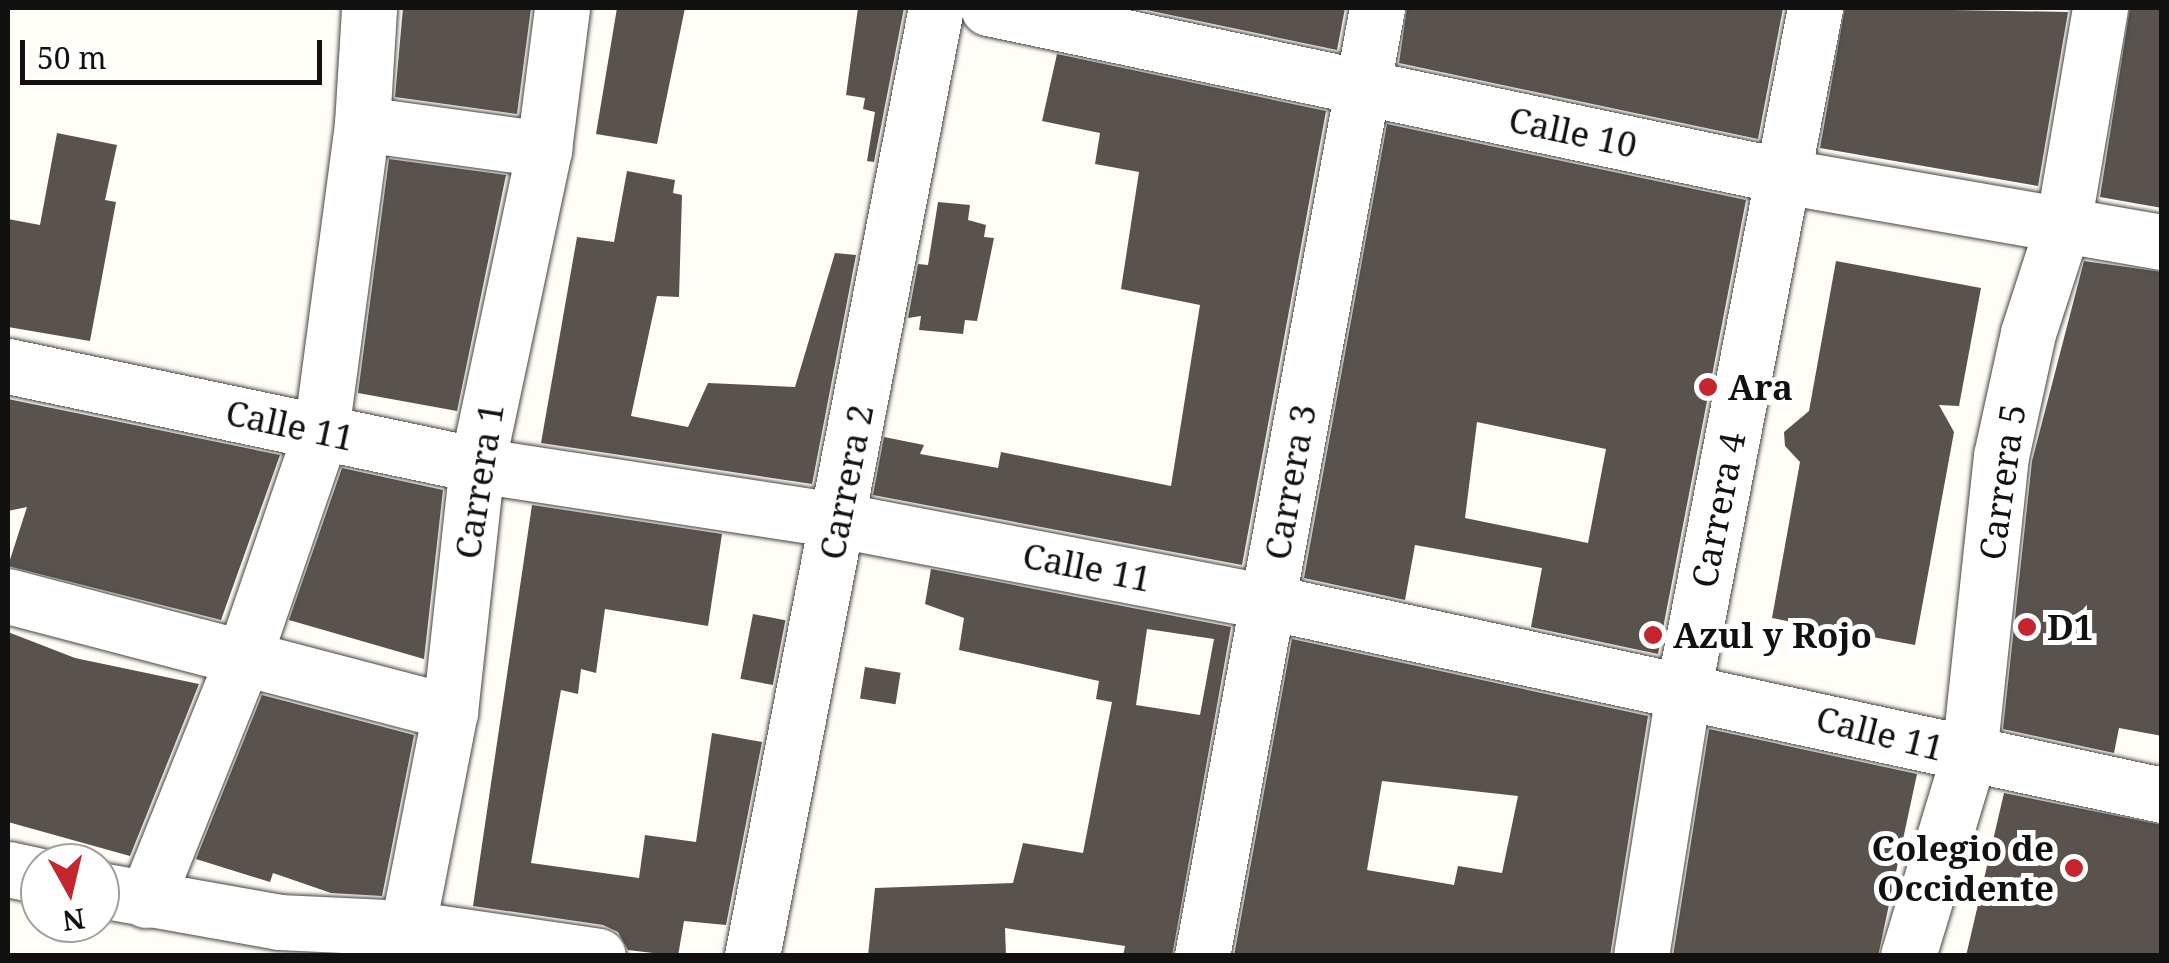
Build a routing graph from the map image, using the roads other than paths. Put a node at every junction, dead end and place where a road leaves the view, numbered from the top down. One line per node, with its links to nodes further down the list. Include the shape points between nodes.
1 (369, 8): 9 (street)
2 (562, 8): 10 (street, Carrera 1)
3 (936, 8): 17 (street, Carrera 2)
4 (988, 8): 8 (street, Calle 10)
5 (1377, 8): 8 (street, Carrera 3)
6 (1815, 8): 11 (street, Carrera 4)
7 (2100, 8): 12 (street, Carrera 5)
8 (1361, 87): 11 (street, Calle 10); 19 (street, Carrera 3)
9 (362, 124): 10 (street); 15 (street)
10 (544, 149): 16 (street, Carrera 1)
11 (1782, 176): 12 (street, Calle 10); 21 (street, Carrera 4)
12 (2062, 224): 13 (street, Calle 10); 23 (street, Carrera 5, via 2028,333 2001,456)
13 (2162, 242)
14 (8, 366): 15 (street, Calle 11)
15 (321, 432): 16 (street, Calle 11); 20 (street)
16 (477, 465): 17 (street, Calle 11); 22 (street, Carrera 1)
17 (838, 520): 19 (street, Calle 11); 28 (street, Carrera 2)
18 (8, 596): 20 (street)
19 (1268, 602): 21 (street, Calle 11); 29 (street, Carrera 3)
20 (244, 656): 22 (street); 25 (street)
21 (1684, 687): 23 (street, Calle 11); 30 (street, Carrera 4)
22 (450, 712): 26 (street, Carrera 1)
23 (1970, 755): 24 (street, Calle 11); 31 (street, Carrera 5)
24 (2162, 795)
25 (123, 895): 26 (street)
26 (404, 942): 27 (street)
27 (598, 956)
28 (752, 956)
29 (1202, 956)
30 (1642, 956)
31 (1908, 956)

